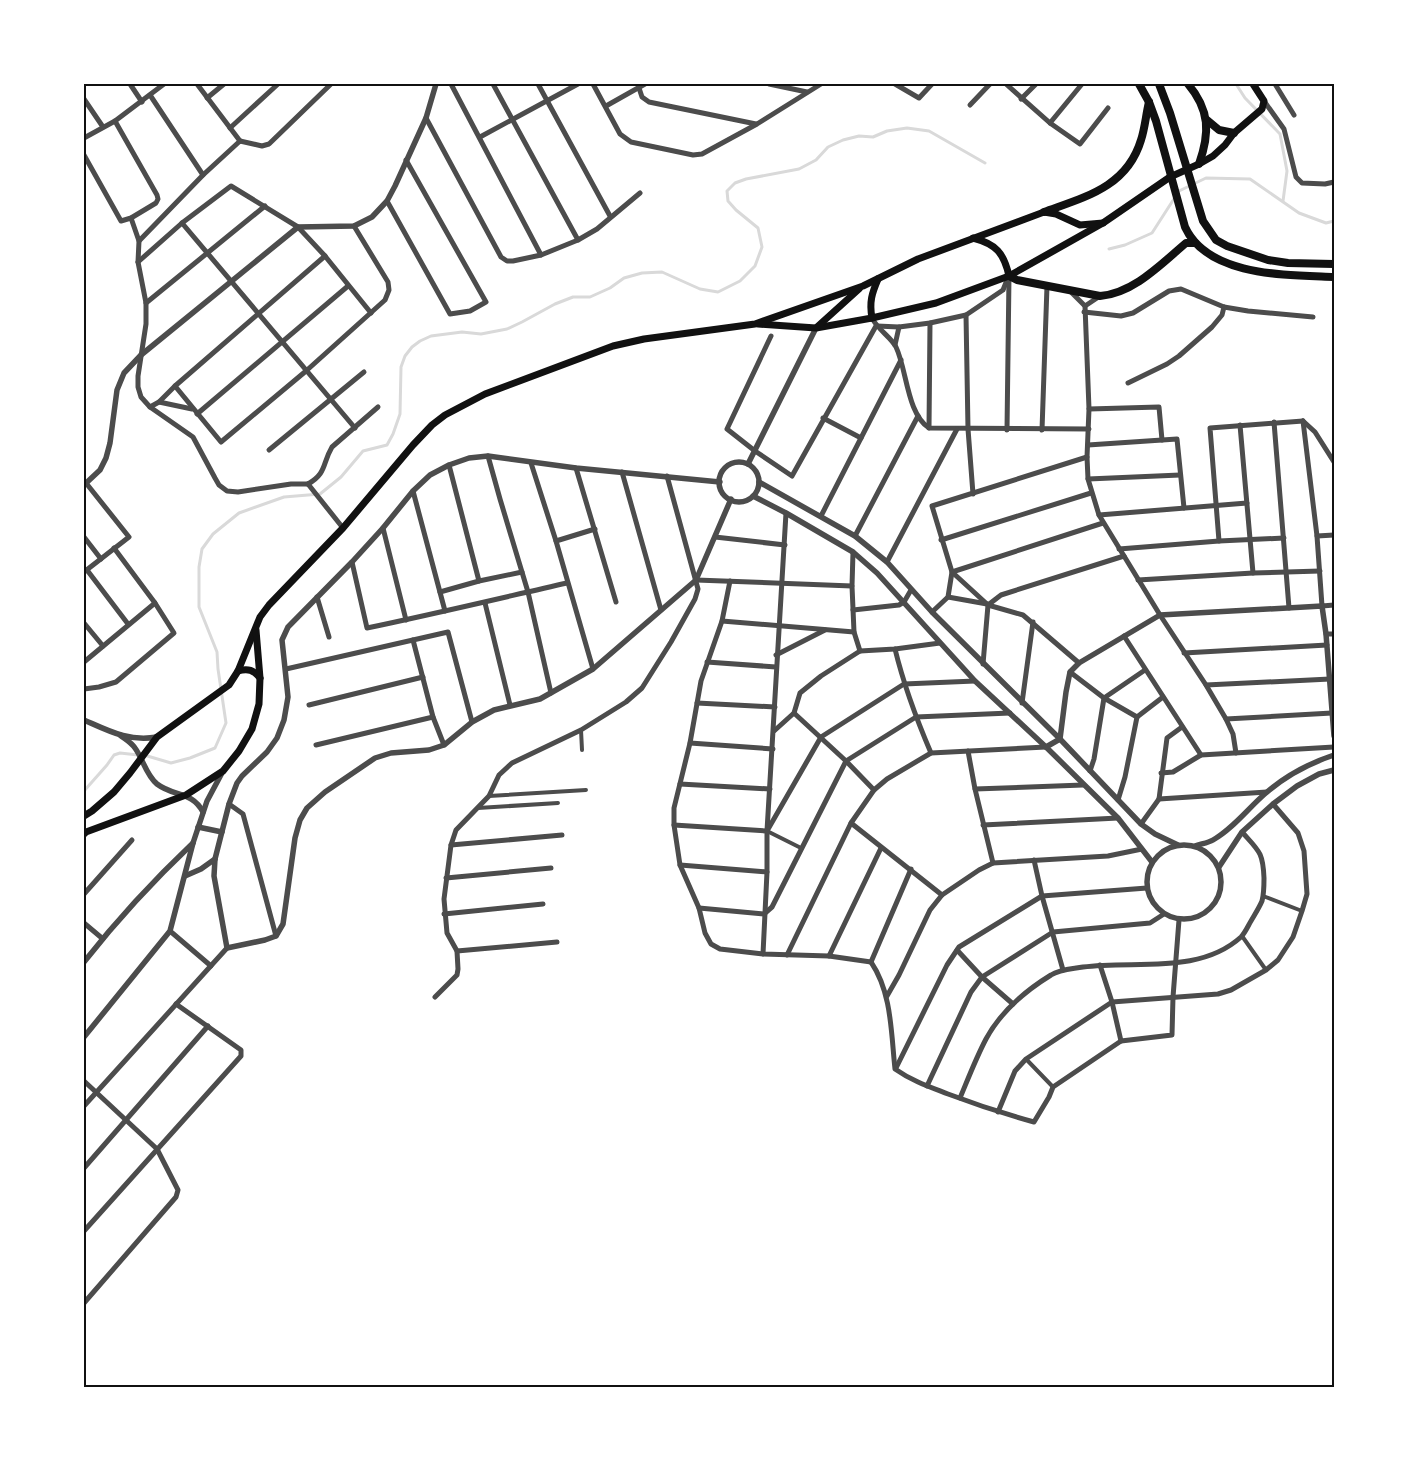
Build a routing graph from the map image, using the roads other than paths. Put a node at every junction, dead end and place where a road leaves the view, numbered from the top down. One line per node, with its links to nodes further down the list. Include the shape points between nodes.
1 (130, 84): 34 (street)
2 (164, 84): 29 (street)
3 (197, 84): 30 (street)
4 (224, 84): 30 (street)
5 (278, 84): 48 (street)
6 (331, 84): 52 (street, via 269,144 262,146)
7 (436, 84): 41 (street)
8 (451, 84): 50 (street)
9 (493, 84): 42 (street)
10 (538, 84): 35 (street)
11 (578, 84): 35 (street)
12 (593, 84): 38 (street)
13 (645, 84): 27 (street)
14 (769, 84): 28 (street)
15 (821, 84): 28 (street)
16 (895, 84): 17 (street, via 919,98)
17 (932, 84)
18 (990, 84): 37 (street)
19 (1006, 84): 32 (street)
20 (1036, 84): 32 (street)
21 (1082, 84): 45 (street)
22 (1138, 84): 36 (main road)
23 (1188, 84): 43 (main road, via 1200,100)
24 (1253, 84): 33 (main road)
25 (1161, 85): 76 (main road, via 1204,221 1216,240 1268,260)
26 (1278, 85): 40 (street)
27 (638, 88): 38 (street); 46 (street, via 649,102)
28 (808, 92): 46 (street)
29 (150, 94): 34 (street); 56 (street)
30 (207, 98): 48 (street)
31 (84, 99): 47 (street)
32 (1021, 99): 45 (street)
33 (1264, 101): 49 (main road, via 1262,109); 57 (street, via 1284,129 1296,176 1302,183)
34 (142, 102): 44 (street)
35 (547, 102): 42 (street); 62 (street)
36 (1149, 102): 61 (main road, via 1141,140 1124,172 1094,194); 71 (main road, via 1185,227)
37 (970, 105)
38 (606, 106): 46 (street, via 620,134 631,142 693,155 702,154)
39 (1108, 108): 45 (street, via 1080,144)
40 (1294, 115)
41 (426, 118): 54 (street); 73 (street, via 501,257 513,261)
42 (512, 120): 50 (street); 70 (street)
43 (1207, 120): 49 (main road, via 1219,130); 55 (main road)
44 (115, 121): 47 (street); 63 (street, via 158,199)
45 (1050, 123)
46 (757, 124)
47 (103, 128): 51 (street)
48 (230, 128): 52 (street)
49 (1234, 133): 55 (main road, via 1225,146)
50 (480, 137): 73 (street)
51 (84, 138)
52 (240, 141): 56 (street)
53 (84, 155): 63 (street, via 121,220)
54 (406, 160): 59 (street); 59 (street, via 486,302 470,311 450,314)
55 (1199, 164): 64 (main road, via 1170,177)
56 (203, 174): 69 (street)
57 (1334, 182)
58 (640, 192): 62 (street)
59 (387, 201): 66 (street, via 372,217)
60 (266, 206): 65 (street, via 231,186); 67 (street); 72 (street)
61 (1044, 212): 64 (main road, via 1080,224); 68 (main road)
62 (610, 216): 70 (street, via 597,229)
63 (131, 218): 69 (street)
64 (1103, 223): 77 (main road)
65 (182, 224): 72 (street); 75 (street)
66 (354, 226): 67 (street); 89 (street, via 388,282 385,300)
67 (298, 227): 74 (street); 80 (street)
68 (972, 238): 77 (main road, via 998,250 1006,262); 79 (main road, via 918,258)
69 (138, 240): 75 (street)
70 (578, 240): 73 (street)
71 (1195, 243): 78 (main road, via 1232,265 1279,274); 85 (main road, via 1186,243 1127,290)
72 (207, 253): 80 (street); 86 (street)
73 (541, 254)
74 (325, 256): 81 (street); 90 (street)
75 (138, 262): 86 (street)
76 (1334, 264)
77 (1009, 276): 83 (main road); 91 (street, via 1003,290); 93 (main road, via 936,302); 125 (street)
78 (1334, 277)
79 (878, 279): 82 (main road); 93 (main road, via 869,305)
80 (231, 281): 90 (street); 102 (street)
81 (348, 286): 89 (street); 100 (street)
82 (863, 286): 95 (main road); 98 (main road)
83 (1047, 286): 84 (main road); 126 (street)
84 (1067, 289): 85 (main road); 88 (street)
85 (1100, 296): 88 (street)
86 (146, 303): 102 (street)
87 (1224, 307): 88 (street, via 1181,289 1169,291 1133,313 1121,316); 92 (street); 106 (street, via 1212,327 1179,356)
88 (1084, 309): 113 (street)
89 (371, 313): 104 (street)
90 (258, 314): 100 (street); 107 (street)
91 (966, 315): 94 (street); 123 (street)
92 (1313, 317)
93 (872, 318): 96 (street); 98 (main road)
94 (930, 323): 97 (street); 121 (street)
95 (755, 324): 98 (main road); 159 (main road, via 613,346 485,394 432,425)
96 (876, 326): 97 (street); 101 (street); 116 (street)
97 (899, 327): 101 (street)
98 (816, 328): 131 (street)
99 (771, 336): 131 (street, via 727,428)
100 (283, 342): 104 (street); 114 (street)
101 (895, 344): 103 (street)
102 (141, 355): 110 (street, via 138,387); 145 (street, via 124,373 117,390 106,458 100,470)
103 (901, 360): 115 (street); 127 (street)
104 (306, 371): 108 (street); 114 (street, via 221,442)
105 (364, 372): 108 (street)
106 (1128, 384)
107 (175, 386): 109 (street); 112 (street)
108 (331, 400): 120 (street); 130 (street)
109 (158, 402): 110 (street); 112 (street)
110 (150, 407): 146 (street, via 193,437 214,478 228,491)
111 (378, 407): 120 (street)
112 (193, 409): 114 (street)
113 (1089, 409): 124 (street); 128 (street, via 1159,407)
114 (197, 414)
115 (918, 416): 121 (street); 164 (street)
116 (823, 418): 127 (street); 131 (street, via 792,476)
117 (1304, 421): 118 (street); 134 (street); 165 (street)
118 (1274, 422): 119 (street); 167 (street)
119 (1240, 425): 152 (street); 153 (street, via 1212,427 1209,431)
120 (355, 428): 146 (street, via 332,447 322,473)
121 (929, 428): 122 (street)
122 (957, 429): 123 (street); 179 (street)
123 (968, 429): 125 (street); 149 (street)
124 (1089, 429): 126 (street); 129 (street)
125 (1007, 430): 126 (street)
126 (1042, 430)
127 (861, 438): 157 (street)
128 (1162, 440): 129 (street); 140 (street, via 1177,439)
129 (1088, 445): 133 (street)
130 (269, 450)
131 (755, 451): 136 (street)
132 (488, 456): 135 (street); 137 (street); 182 (street)
133 (1087, 457): 142 (street); 149 (street)
134 (1334, 462)
135 (531, 463): 138 (street); 170 (street)
136 (748, 464): 143 (street, via 729,465); 144 (street, via 756,472)
137 (450, 465): 147 (street, via 430,475); 188 (street)
138 (576, 468): 139 (street); 161 (street)
139 (622, 472): 141 (street); 207 (street)
140 (1180, 475): 142 (street); 154 (street)
141 (667, 476): 143 (street); 186 (street)
142 (1088, 479): 148 (street)
143 (720, 482): 151 (street, via 723,492)
144 (759, 482): 150 (street); 157 (street)
145 (85, 484): 173 (street, via 129,537)
146 (308, 484): 159 (street)
147 (414, 491): 160 (street); 194 (street)
148 (1091, 493): 156 (street); 169 (street)
149 (973, 494): 169 (street, via 932,506)
150 (753, 496): 151 (street, via 742,501); 155 (street)
151 (731, 499): 163 (street)
152 (1247, 503): 153 (street); 168 (street)
153 (1216, 505): 154 (street); 171 (street)
154 (1184, 508): 156 (street)
155 (786, 513): 172 (street); 175 (street)
156 (1099, 515): 158 (street)
157 (821, 516): 164 (street)
158 (1102, 523): 174 (street); 183 (street)
159 (343, 528): 217 (main road, via 269,605)
160 (383, 528): 178 (street); 211 (street)
161 (595, 530): 170 (street); 198 (street)
162 (1334, 535): 165 (street)
163 (715, 536): 172 (street); 186 (street)
164 (855, 536): 179 (street)
165 (1317, 536): 181 (street)
166 (84, 537): 177 (street)
167 (1284, 538): 168 (street); 184 (street)
168 (1251, 539): 171 (street); 185 (street)
169 (941, 540): 183 (street)
170 (556, 541): 190 (street)
171 (1219, 541): 174 (street)
172 (785, 545): 191 (street)
173 (114, 548): 177 (street); 200 (street)
174 (1119, 549): 176 (street)
175 (853, 552): 192 (street); 199 (street)
176 (1124, 556): 187 (street); 202 (street, via 1001,595)
177 (101, 559): 180 (street)
178 (352, 562): 196 (street); 211 (street, via 367,628)
179 (887, 562): 193 (street)
180 (85, 571): 215 (street)
181 (1320, 571): 184 (street); 204 (street)
182 (522, 572): 188 (street); 195 (street)
183 (952, 572): 197 (street); 202 (street)
184 (1287, 572): 185 (street); 205 (street)
185 (1254, 573): 187 (street)
186 (696, 580): 189 (street); 207 (street); 267 (street, via 695,599 642,688 626,702)
187 (1138, 580): 210 (street)
188 (479, 581): 194 (street)
189 (730, 581): 191 (street); 212 (street)
190 (568, 583): 195 (street); 238 (street)
191 (783, 584): 192 (street); 216 (street)
192 (852, 586): 208 (street)
193 (911, 590): 199 (street); 209 (street)
194 (440, 592): 206 (street)
195 (528, 592): 201 (street); 249 (street)
196 (317, 597): 223 (street); 237 (street, via 288,627 282,640)
197 (948, 597): 202 (street); 209 (street)
198 (616, 602)
199 (904, 602): 208 (street); 225 (street)
200 (155, 603): 215 (street); 248 (street, via 174,633 116,682)
201 (485, 603): 206 (street); 255 (street)
202 (988, 604): 213 (street, via 1023,615); 235 (street)
203 (1334, 605): 204 (street)
204 (1322, 606): 205 (street); 220 (street)
205 (1289, 608): 210 (street)
206 (445, 610): 211 (street)
207 (661, 610): 238 (street)
208 (853, 610): 219 (street)
209 (932, 612): 235 (street)
210 (1160, 615): 222 (street); 230 (street)
211 (406, 620)
212 (722, 621): 216 (street); 233 (street)
213 (1033, 622): 234 (street); 253 (street)
214 (84, 623): 227 (street)
215 (128, 624): 227 (street)
216 (780, 626): 218 (street); 231 (street)
217 (256, 630): 240 (main road); 243 (main road)
218 (826, 630): 219 (street); 231 (street)
219 (854, 632): 229 (street)
220 (1326, 634): 221 (street); 226 (street)
221 (1334, 634)
222 (1124, 636): 234 (street); 239 (street)
223 (329, 637)
224 (413, 640): 237 (street); 242 (street); 265 (street, via 448,632)
225 (940, 644): 228 (street); 245 (street)
226 (1327, 645): 230 (street); 244 (street)
227 (103, 646): 232 (street)
228 (895, 649): 229 (street); 246 (street)
229 (860, 651): 257 (street, via 800,693)
230 (1184, 653): 247 (street)
231 (776, 655): 236 (street)
232 (84, 662)
233 (707, 662): 236 (street); 252 (street)
234 (1079, 663): 241 (street)
235 (983, 664): 253 (street)
236 (776, 667): 256 (street)
237 (286, 669): 304 (street, via 288,698 277,738 242,776)
238 (593, 669): 249 (street)
239 (1145, 670): 250 (street); 251 (street)
240 (238, 671): 243 (main road, via 251,670); 270 (main road, via 229,685)
241 (1070, 672): 251 (street); 273 (street)
242 (423, 677): 254 (street); 260 (street)
243 (260, 678): 289 (main road, via 259,704 252,729)
244 (1330, 679): 247 (street); 259 (street)
245 (975, 681): 246 (street); 258 (street)
246 (904, 684): 261 (street); 272 (street)
247 (1206, 685): 263 (street)
248 (84, 689)
249 (551, 693): 255 (street, via 540,699)
250 (1163, 697): 262 (street); 266 (street)
251 (1104, 698): 262 (street); 290 (street)
252 (697, 703): 256 (street); 274 (street)
253 (1022, 703): 273 (street)
254 (309, 705)
255 (510, 705): 265 (street)
256 (775, 707): 268 (street)
257 (794, 713): 268 (street); 272 (street)
258 (1011, 713): 261 (street); 277 (street)
259 (1332, 713): 263 (street); 271 (street)
260 (433, 717): 275 (street); 276 (street)
261 (916, 718): 282 (street); 287 (street)
262 (1136, 718): 302 (street)
263 (1226, 719): 283 (street)
264 (84, 720): 269 (street)
265 (472, 722): 276 (street)
266 (1182, 727): 284 (street); 291 (street, via 1167,738)
267 (580, 730): 280 (street); 300 (street, via 512,763 500,775)
268 (774, 732): 279 (street)
269 (120, 735): 270 (street, via 144,739); 286 (street, via 136,749)
270 (157, 736): 286 (main road)
271 (1334, 736)
272 (821, 737): 287 (street); 315 (street)
273 (1060, 739): 277 (street); 290 (street)
274 (690, 743): 279 (street); 292 (street)
275 (316, 745)
276 (444, 745): 354 (street, via 375,758 307,808 295,838 283,924)
277 (1046, 747): 281 (street); 293 (street)
278 (1334, 747): 283 (street)
279 (772, 749): 294 (street)
280 (582, 750)
281 (968, 751): 282 (street); 295 (street)
282 (932, 753): 297 (street)
283 (1236, 753): 284 (street)
284 (1201, 755): 291 (street, via 1173,772)
285 (1334, 755): 298 (street, via 1289,775)
286 (141, 759): 299 (street, via 151,778 165,790); 308 (main road, via 114,792)
287 (846, 761): 297 (street); 325 (street)
288 (1334, 770): 305 (street, via 1318,774)
289 (223, 771): 299 (main road); 307 (street)
290 (1090, 771): 302 (street)
291 (1161, 773): 301 (street)
292 (680, 784): 294 (street); 312 (street)
293 (1084, 785): 295 (street); 309 (street)
294 (770, 789): 315 (street)
295 (974, 789): 313 (street)
296 (586, 790): 300 (street)
297 (874, 790): 310 (street)
298 (1267, 792): 301 (street); 324 (street, via 1212,841)
299 (186, 795): 307 (street); 318 (main road)
300 (489, 796): 306 (street)
301 (1159, 799): 311 (street)
302 (1118, 800): 311 (street)
303 (558, 803): 306 (street)
304 (229, 804): 316 (street); 354 (street, via 243,814)
305 (1273, 804): 317 (street); 346 (street, via 1298,832 1304,852 1307,894)
306 (478, 808): 322 (street, via 462,822)
307 (203, 812): 314 (street)
308 (84, 816)
309 (1118, 818): 313 (street); 327 (street)
310 (851, 823): 326 (street); 362 (street)
311 (1141, 824): 323 (street)
312 (674, 825): 315 (street); 332 (street)
313 (983, 825): 331 (street)
314 (198, 827): 316 (street); 321 (street)
315 (767, 831): 325 (street); 336 (street)
316 (222, 832): 328 (street)
317 (1242, 832): 333 (street); 343 (street, via 1263,860)
318 (84, 834)
319 (562, 835): 322 (street)
320 (132, 840): 340 (street)
321 (193, 843): 337 (street); 356 (street)
322 (450, 845): 338 (street)
323 (1178, 845): 324 (street); 330 (street, via 1163,851)
324 (1194, 846): 333 (street, via 1209,854)
325 (801, 848): 348 (street, via 772,907)
326 (881, 848): 335 (street); 363 (street)
327 (1142, 849): 329 (street, via 1108,856); 330 (street)
328 (215, 859): 337 (street); 358 (street, via 214,876)
329 (1034, 860): 331 (street); 342 (street)
330 (1152, 862): 339 (street)
331 (993, 863): 341 (street)
332 (680, 865): 336 (street); 345 (street)
333 (1220, 867): 350 (street, via 1222,886 1215,905 1199,917)
334 (551, 868): 338 (street)
335 (911, 869): 341 (street); 365 (street)
336 (767, 872): 348 (street)
337 (184, 876): 352 (street)
338 (446, 878): 347 (street)
339 (1147, 888): 342 (street); 349 (street, via 1153,903)
340 (84, 894)
341 (942, 895): 372 (street, via 930,910)
342 (1042, 896): 353 (street); 359 (street)
343 (1263, 896): 346 (street); 355 (street)
344 (543, 904): 347 (street)
345 (699, 908): 348 (street); 361 (street, via 711,944 720,949)
346 (1302, 911): 370 (street, via 1293,937 1278,960)
347 (444, 914): 360 (street, via 447,933)
348 (764, 914): 361 (street)
349 (1164, 914): 350 (street); 353 (street, via 1150,923)
350 (1179, 920): 366 (street)
351 (84, 923): 356 (street)
352 (170, 931): 368 (street); 379 (street)
353 (1053, 932): 369 (street); 371 (street)
354 (276, 936): 358 (street)
355 (1242, 936): 366 (street, via 1217,953); 370 (street)
356 (103, 939): 364 (street)
357 (557, 942): 360 (street)
358 (227, 948): 368 (street)
359 (957, 950): 371 (street); 382 (street)
360 (457, 952): 373 (street, via 457,975)
361 (763, 954): 362 (street)
362 (787, 955): 363 (street)
363 (830, 956): 365 (street)
364 (84, 962)
365 (871, 962): 372 (street)
366 (1176, 963): 367 (street); 374 (street)
367 (1100, 965): 369 (street); 375 (street)
368 (211, 966): 376 (street)
369 (1063, 970): 377 (street, via 1051,975)
370 (1266, 970): 374 (street, via 1218,994)
371 (982, 976): 377 (street); 384 (street, via 971,992)
372 (887, 996): 382 (street)
373 (435, 997)
374 (1173, 997): 375 (street); 380 (street, via 1172,1035)
375 (1112, 1002): 380 (street); 381 (street)
376 (176, 1004): 378 (street); 386 (street)
377 (1013, 1004): 387 (street, via 987,1038)
378 (208, 1026): 390 (street); 391 (street, via 241,1050 241,1056)
379 (84, 1037)
380 (1121, 1041): 385 (street)
381 (1026, 1059): 385 (street); 389 (street, via 1015,1071)
382 (896, 1069): 384 (street, via 909,1079)
383 (84, 1081): 386 (street)
384 (927, 1086): 387 (street)
385 (1052, 1087): 389 (street, via 1034,1122)
386 (96, 1093): 388 (street); 390 (street)
387 (960, 1098): 389 (street)
388 (84, 1106)
389 (998, 1112)
390 (126, 1120): 391 (street); 392 (street)
391 (157, 1149): 393 (street); 394 (street, via 178,1190 176,1197)
392 (84, 1168)
393 (84, 1231)
394 (84, 1303)

